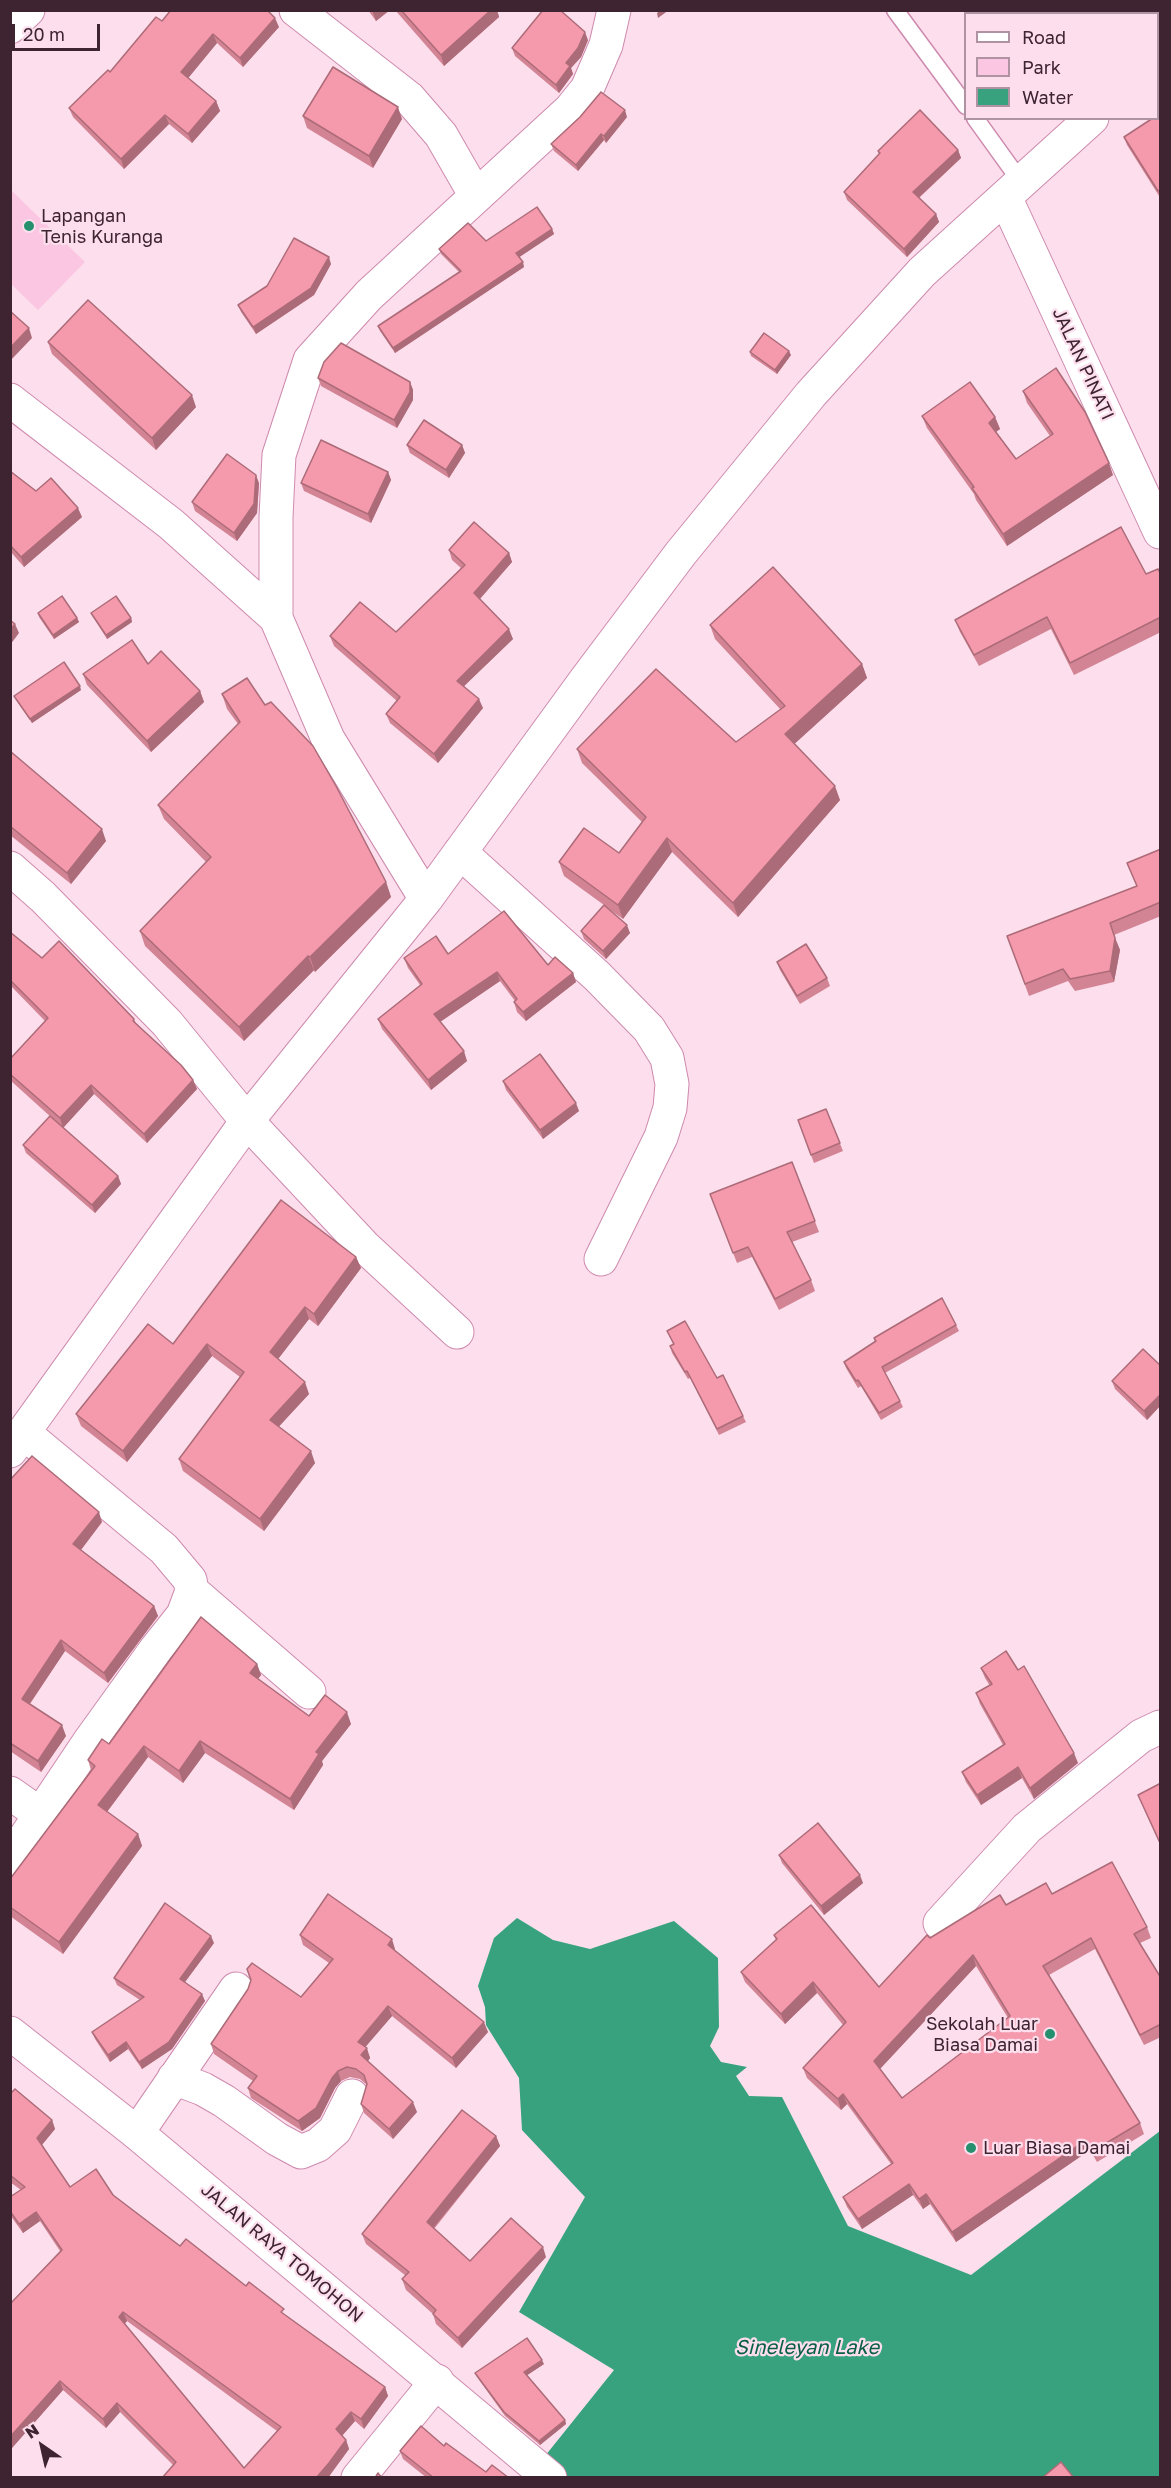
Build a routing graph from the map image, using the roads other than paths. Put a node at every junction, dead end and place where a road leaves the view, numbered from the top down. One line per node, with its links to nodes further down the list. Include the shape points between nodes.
1 (28, 10): 5 (main road)
2 (296, 10): 10 (main road, via 409,98 441,135)
3 (614, 10): 10 (main road, via 606,45 587,89 570,110)
4 (895, 10): 6 (lane)
5 (10, 27)
6 (964, 103)
7 (976, 120): 9 (lane)
8 (1090, 120): 9 (main road)
9 (1013, 190): 12 (main road, JALAN PINATI); 14 (main road, via 922,272 811,394 681,553)
10 (476, 196): 13 (main road, via 369,295 310,360 279,455)
11 (10, 400): 13 (main road, via 171,524)
12 (1161, 532)
13 (276, 618): 16 (main road, via 328,739)
14 (460, 852): 16 (main road); 18 (main road, via 597,976 649,1029 667,1058 672,1084 661,1137)
15 (10, 868): 17 (main road, via 167,1023)
16 (426, 899): 17 (main road)
17 (247, 1121): 19 (main road, via 364,1246); 20 (main road)
18 (601, 1259)
19 (457, 1332)
20 (17, 1442): 21 (main road, via 164,1549 190,1580)
21 (192, 1591): 22 (main road); 25 (main road, via 183,1615)
22 (309, 1692)
23 (1161, 1727): 27 (main road, via 1141,1736 1027,1828)
24 (10, 1793): 25 (main road)
25 (40, 1814): 26 (main road)
26 (10, 1860)
27 (940, 1923)
28 (236, 1989): 30 (main road)
29 (15, 2046): 32 (main road, JALAN RAYA TOMOHON)
30 (174, 2078): 31 (main road, via 225,2101 301,2152 318,2145 335,2130); 32 (main road)
31 (352, 2096)
32 (137, 2133): 33 (main road, JALAN RAYA TOMOHON)
33 (437, 2381): 34 (main road); 35 (main road, JALAN RAYA TOMOHON)
34 (358, 2478)
35 (550, 2478)

